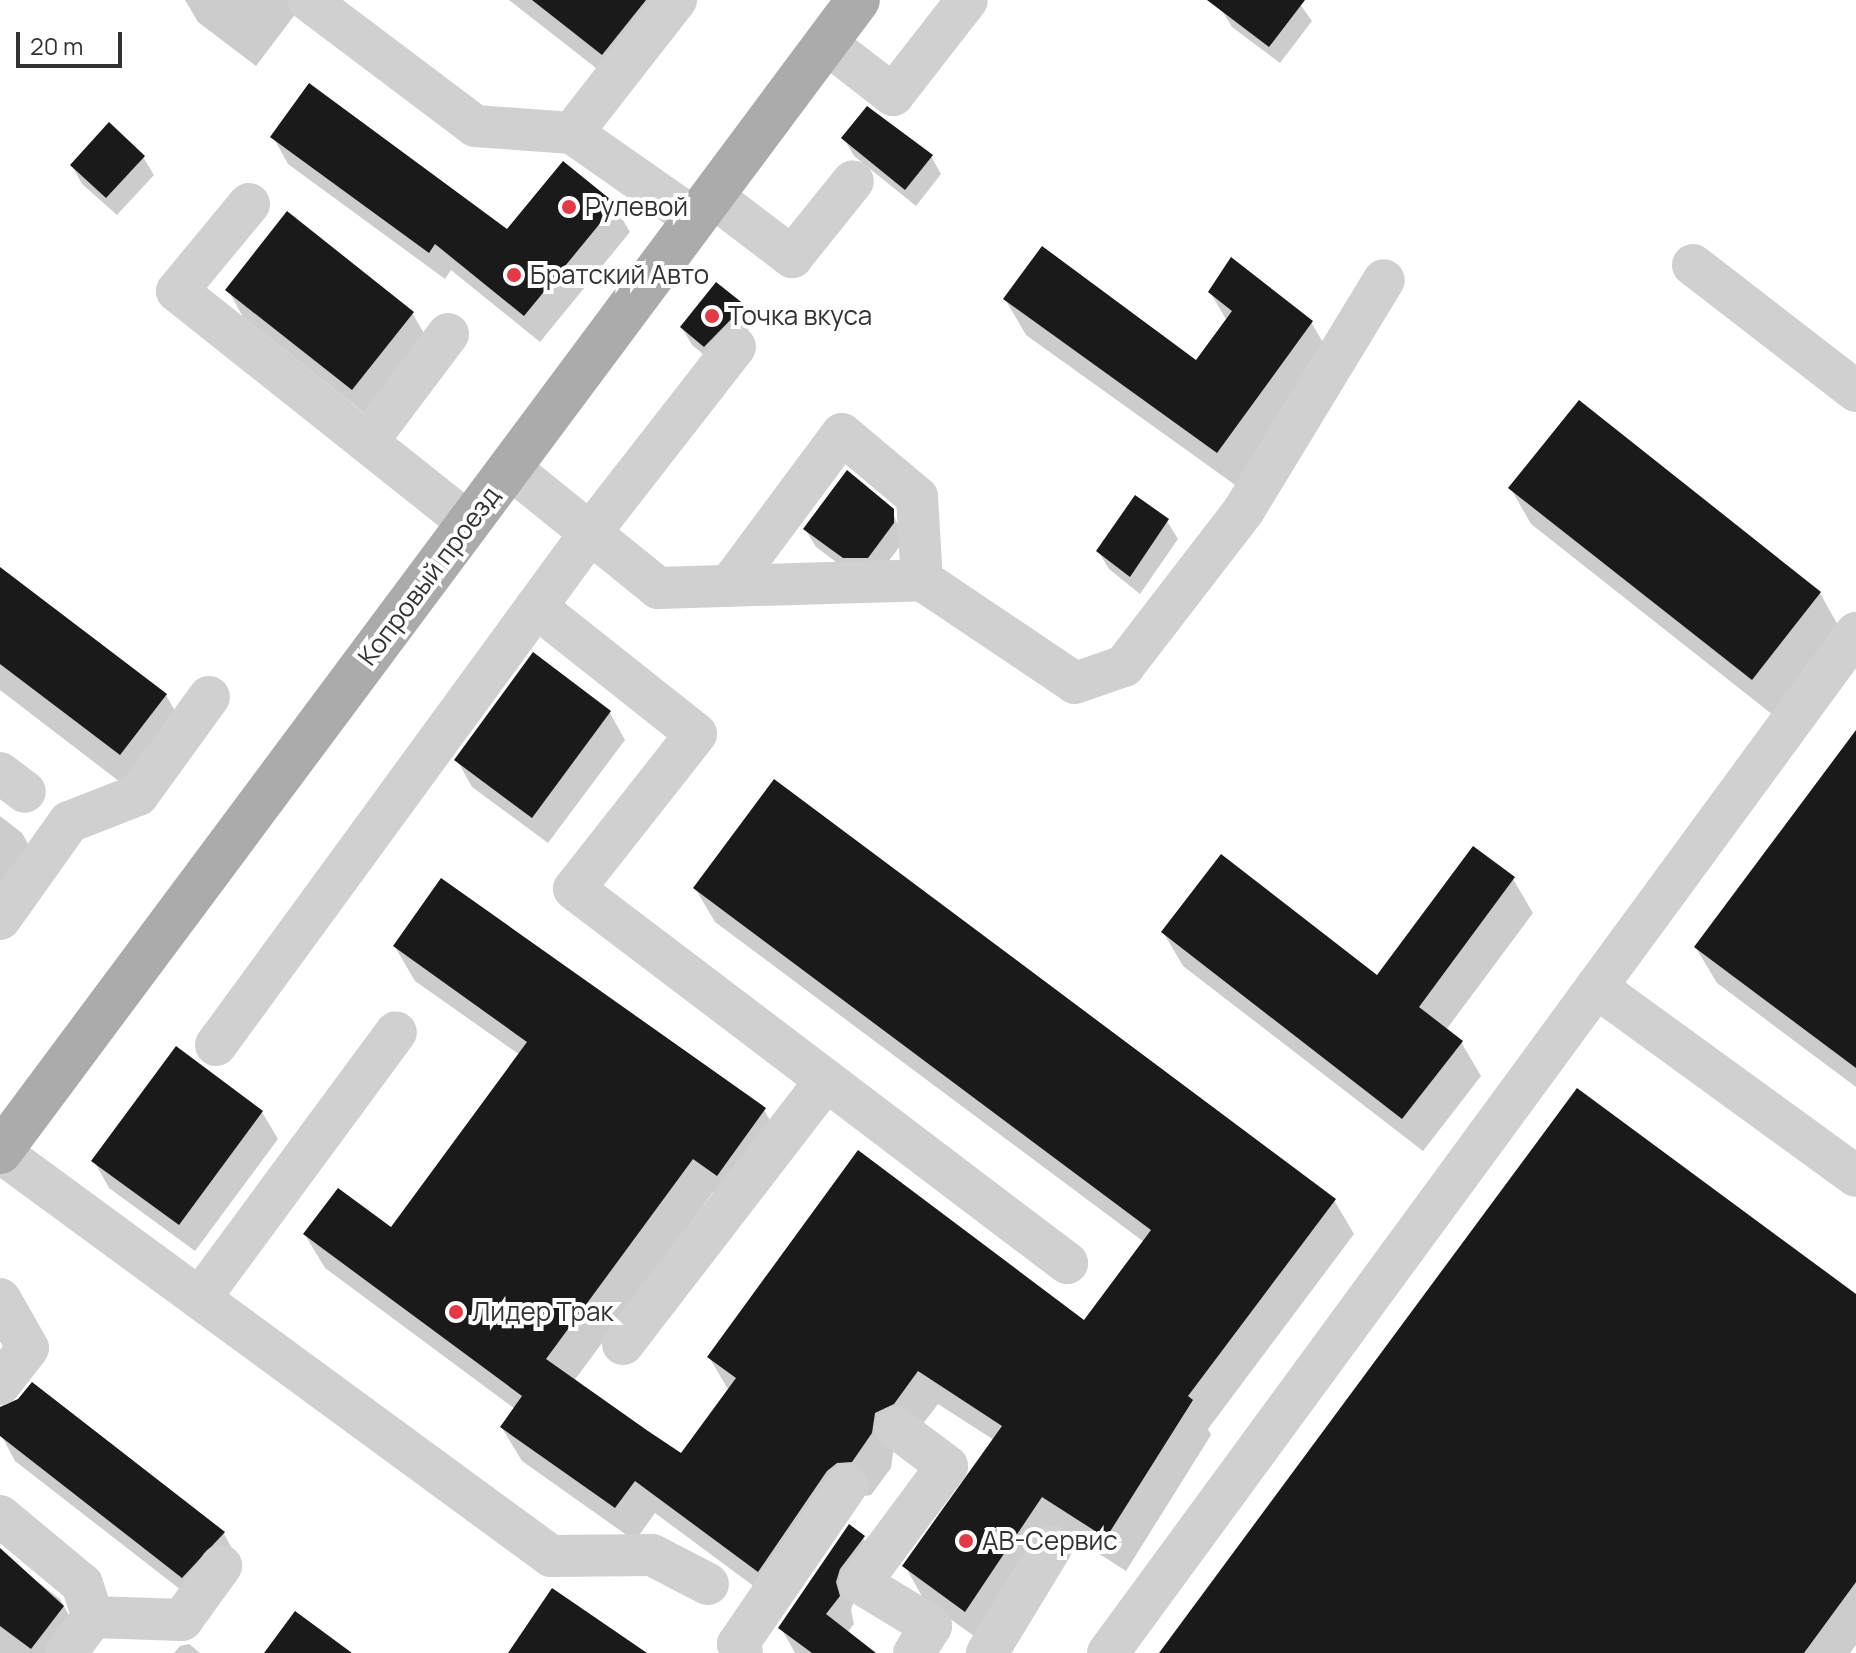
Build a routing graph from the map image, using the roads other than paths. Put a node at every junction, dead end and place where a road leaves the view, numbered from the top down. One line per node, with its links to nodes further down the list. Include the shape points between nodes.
1 (308, 0): 5 (lane, via 475,126)
2 (676, 0): 5 (lane)
3 (967, 0): 4 (lane, via 893,95)
4 (839, 15): 8 (main road, Копровый проезд)
5 (572, 133): 8 (lane)
6 (853, 181): 8 (lane, via 792,257)
7 (249, 204): 14 (lane, via 177,291)
8 (704, 208): 15 (main road, Копровый проезд)
9 (1693, 265): 13 (lane)
10 (1384, 280): 18 (lane, via 1244,510 1124,666 1075,683)
11 (448, 334): 14 (lane)
12 (735, 347): 17 (lane)
13 (1856, 391)
14 (367, 442): 16 (lane)
15 (510, 468): 16 (main road, Копровый проезд); 17 (lane)
16 (469, 523): 28 (main road, Копровый проезд)
17 (590, 533): 19 (lane, via 658,588); 20 (lane)
18 (922, 580): 19 (lane); 19 (lane, via 917,497 842,434)
19 (729, 586)
20 (536, 607): 26 (lane); 27 (lane, via 696,734 574,889)
21 (1856, 633): 24 (lane)
22 (209, 697): 23 (lane, via 138,795 69,822)
23 (0, 919)
24 (1596, 987): 29 (lane); 47 (lane)
25 (396, 1032): 31 (lane)
26 (216, 1045)
27 (826, 1080): 30 (lane); 33 (lane)
28 (3, 1142): 31 (lane)
29 (1856, 1176)
30 (1067, 1263)
31 (200, 1298): 40 (lane, via 551,1556 652,1555)
32 (0, 1299): 34 (lane, via 28,1348)
33 (623, 1344)
34 (0, 1384)
35 (895, 1427): 42 (lane, via 947,1466 860,1583)
36 (847, 1485): 44 (lane, via 738,1644)
37 (0, 1516): 41 (lane, via 82,1584)
38 (1052, 1546): 46 (lane)
39 (221, 1566): 41 (lane, via 182,1620)
40 (708, 1584)
41 (93, 1617): 43 (lane)
42 (923, 1640): 45 (lane)
43 (66, 1653)
44 (742, 1653)
45 (976, 1653)
46 (987, 1653)
47 (1108, 1653)

